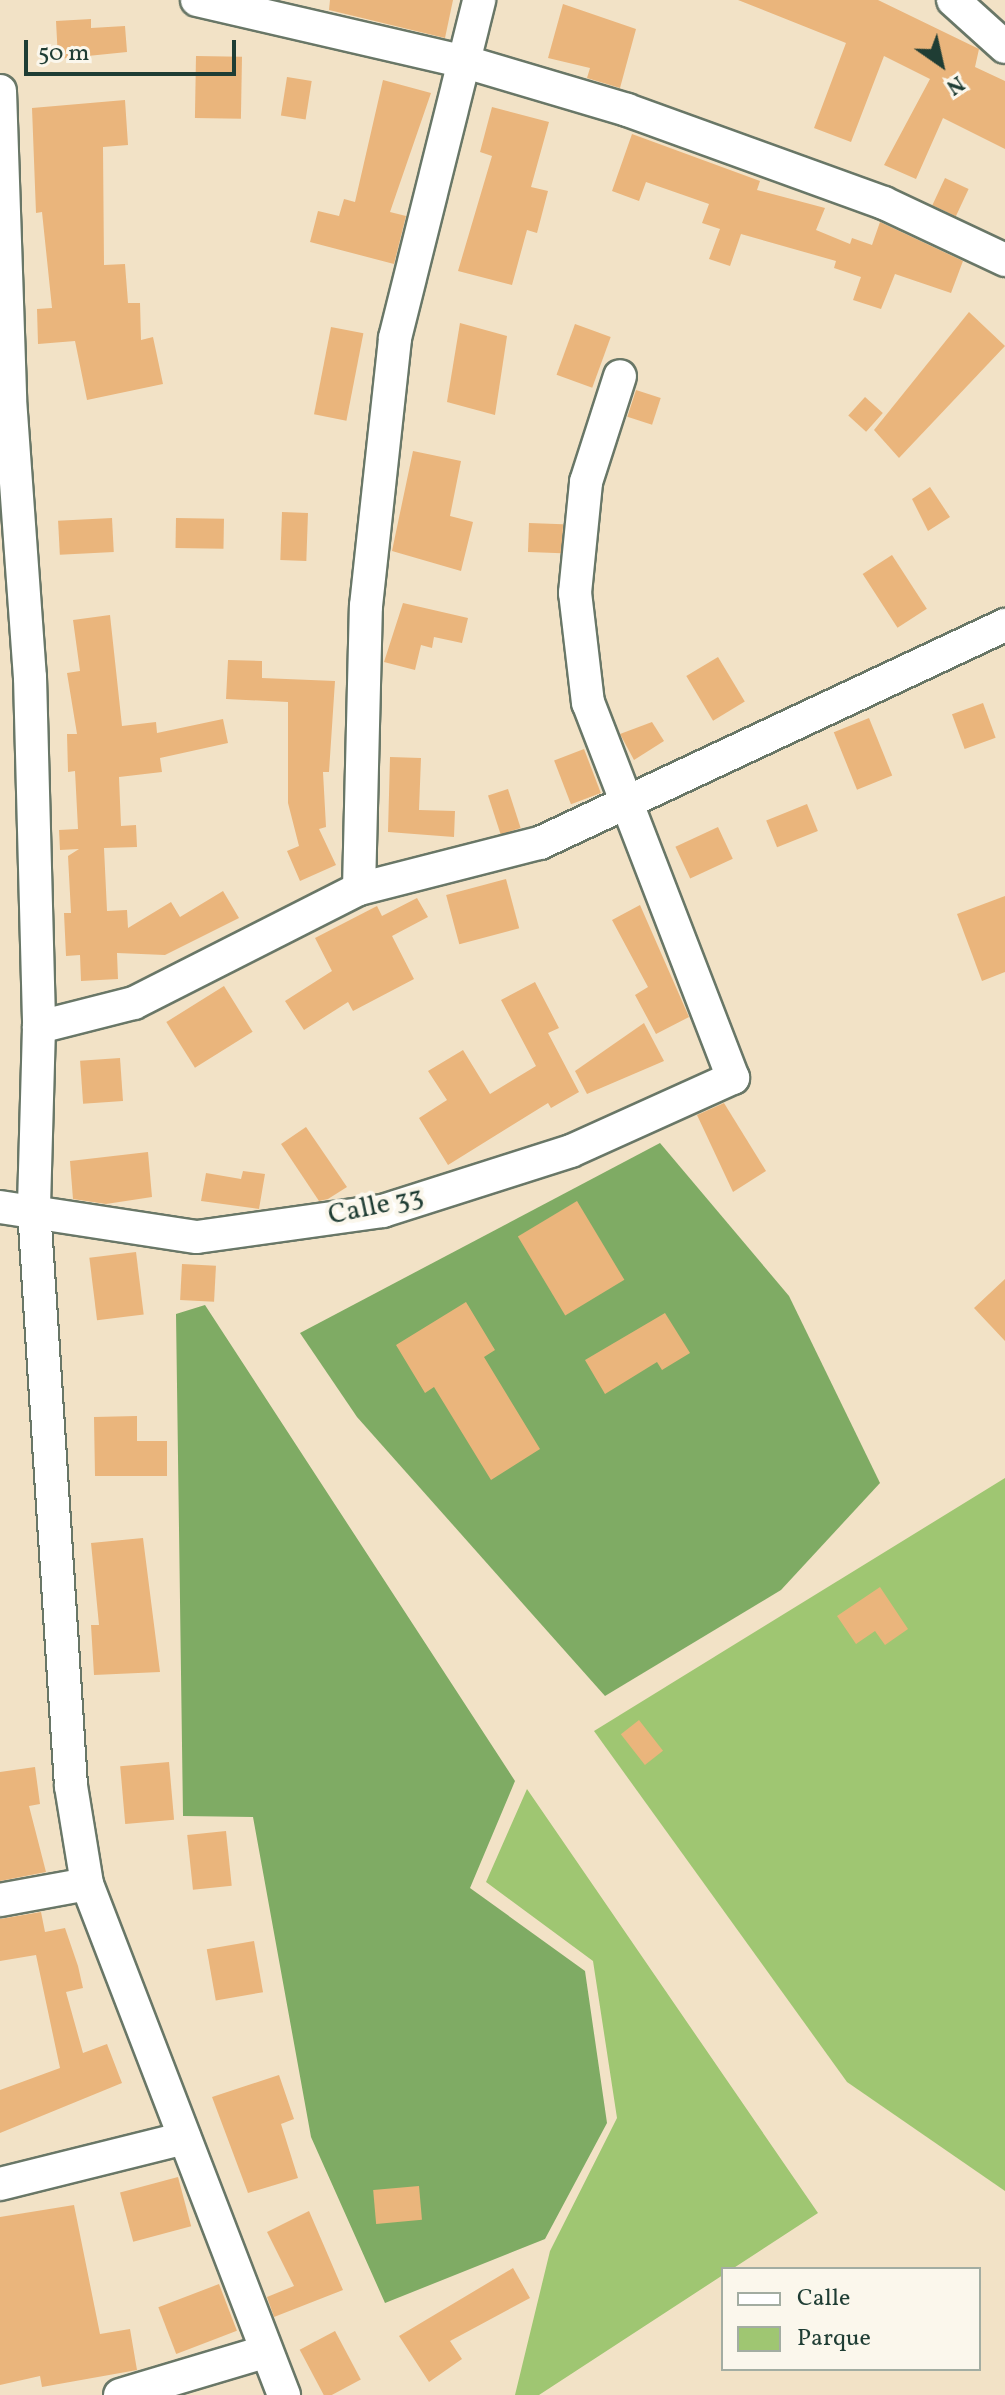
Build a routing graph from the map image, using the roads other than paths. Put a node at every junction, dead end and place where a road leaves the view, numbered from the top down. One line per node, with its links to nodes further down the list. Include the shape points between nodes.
1 (197, 0): 5 (street)
2 (479, 0): 5 (street)
3 (953, 0): 4 (street)
4 (1005, 47)
5 (462, 61): 8 (street, via 627,110 870,198); 12 (street, via 395,338 366,606)
6 (0, 91): 7 (street)
7 (2, 167): 13 (street)
8 (1005, 260)
9 (620, 376): 11 (street, via 586,482 575,593 588,703)
10 (1005, 625): 11 (street)
11 (623, 808): 12 (street, via 540,843); 15 (street, Calle 33, via 733,1078 571,1151 383,1211 197,1237)
12 (359, 889): 13 (street, via 134,1003)
13 (39, 1027): 15 (street)
14 (0, 1207): 15 (street, Calle 33)
15 (34, 1209): 16 (street, via 60,1688)
16 (87, 1884): 17 (street); 18 (street)
17 (0, 1900)
18 (184, 2138): 19 (street); 20 (street)
19 (0, 2184)
20 (264, 2352): 21 (street); 22 (street)
21 (120, 2395)
22 (284, 2395)

